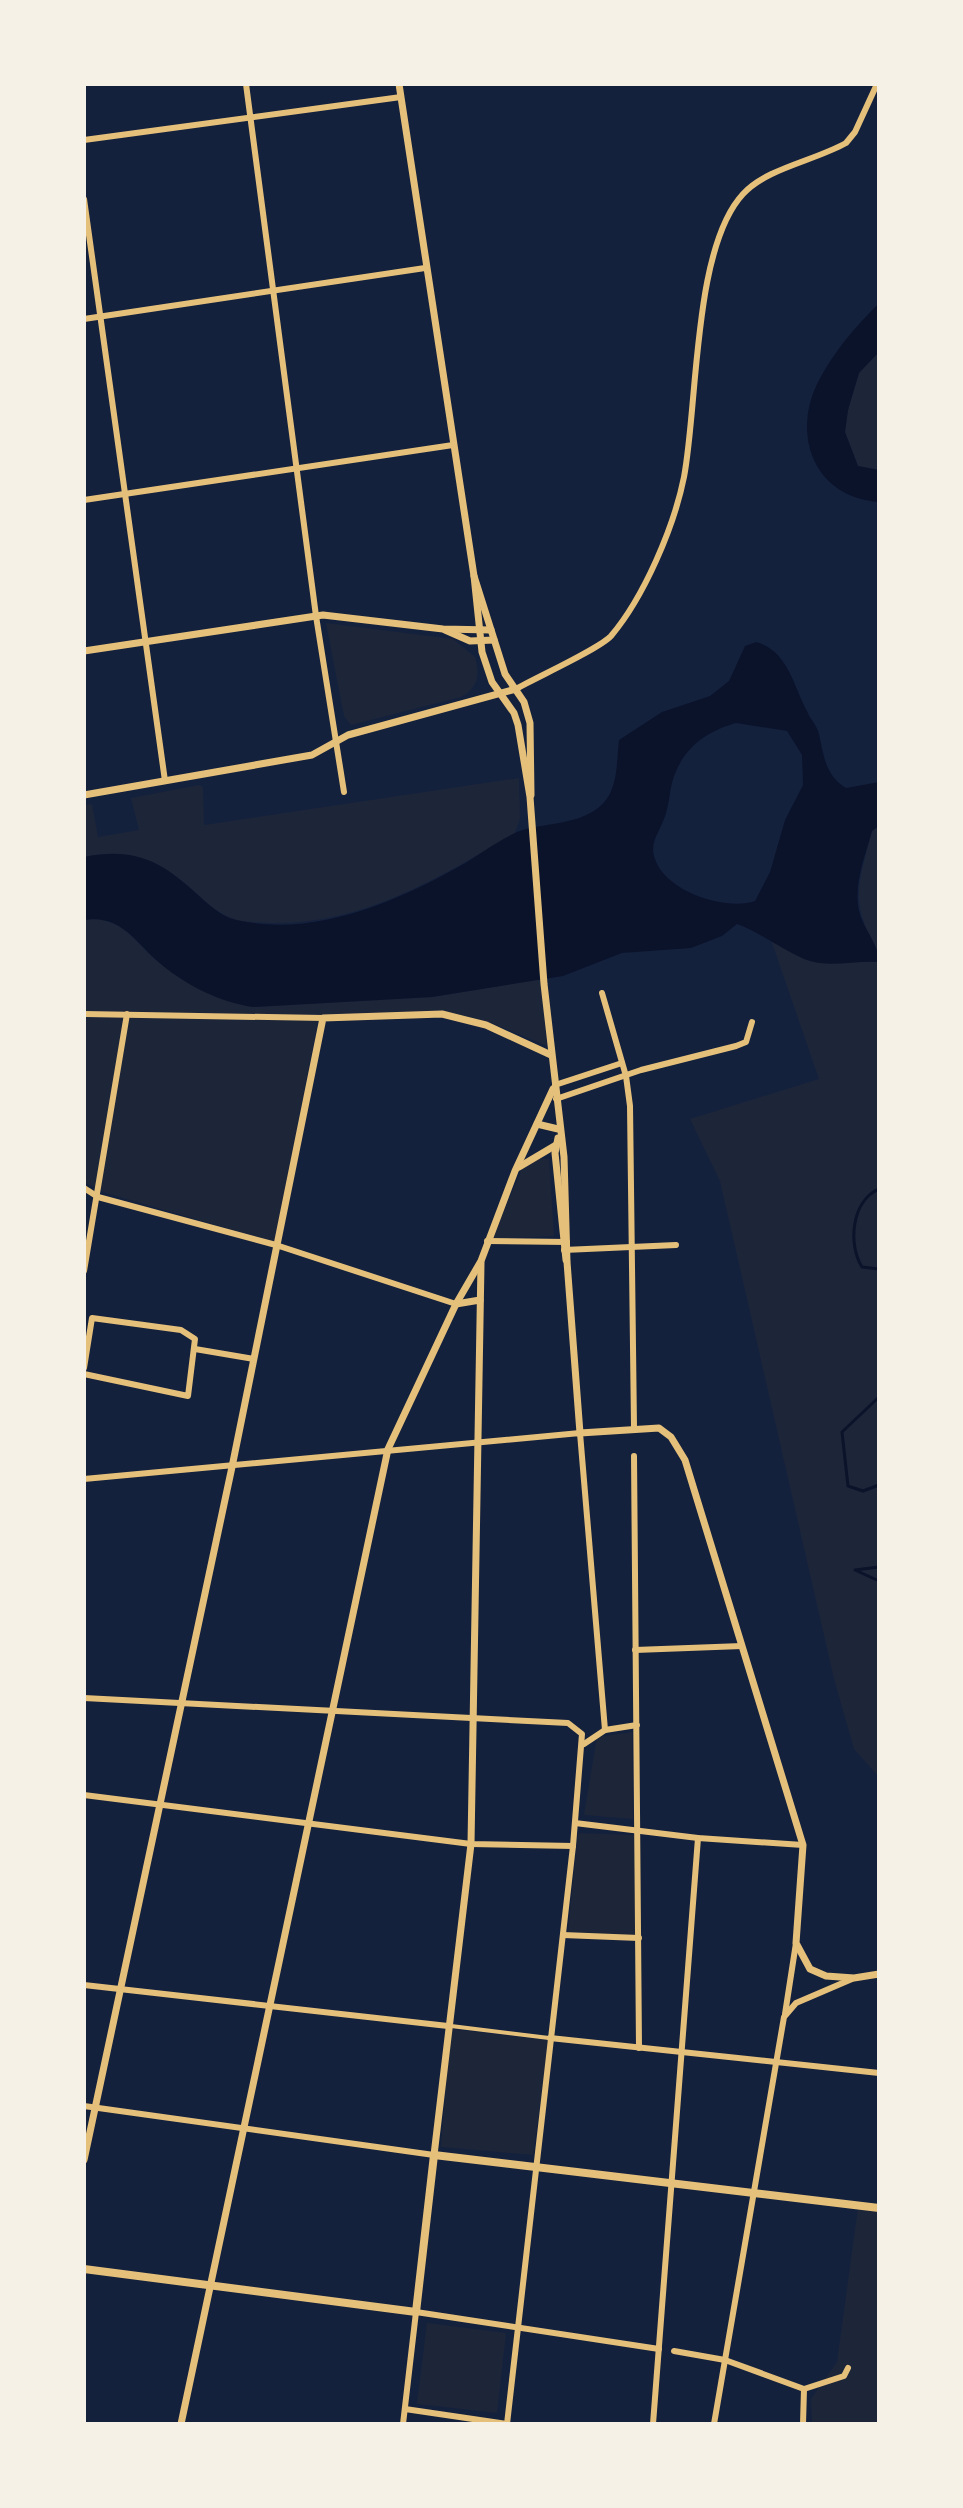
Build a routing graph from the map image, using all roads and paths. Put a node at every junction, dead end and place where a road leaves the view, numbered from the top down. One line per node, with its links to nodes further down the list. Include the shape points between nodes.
1 (246, 84): 5 (street)
2 (399, 84): 4 (street)
3 (877, 87): 25 (street, via 846,143 764,178 733,205 713,254 684,476 656,560 611,636 596,649)
4 (401, 97): 5 (street); 8 (street)
5 (251, 118): 6 (street); 9 (street)
6 (84, 140)
7 (84, 199): 10 (street)
8 (425, 268): 9 (street); 12 (street)
9 (273, 291): 10 (street); 13 (street)
10 (99, 317): 11 (street); 14 (street)
11 (84, 319)
12 (453, 445): 13 (street); 16 (street)
13 (298, 469): 14 (street); 17 (street)
14 (125, 494): 15 (street); 22 (street)
15 (84, 500)
16 (474, 576): 19 (street); 20 (street)
17 (316, 616): 18 (street); 22 (street); 27 (street)
18 (443, 629): 20 (street); 23 (street)
19 (491, 630): 20 (street); 21 (street)
20 (479, 631): 23 (street)
21 (494, 640): 23 (street); 25 (street)
22 (146, 641): 24 (street); 28 (street)
23 (480, 642): 26 (street)
24 (84, 651)
25 (516, 689): 26 (street); 31 (street, via 530,723)
26 (499, 696): 27 (street); 31 (street, via 518,725)
27 (338, 742): 28 (street, via 312,755); 29 (street)
28 (165, 781): 30 (street)
29 (344, 792)
30 (84, 795)
31 (530, 797): 37 (street)
32 (602, 993): 38 (street)
33 (84, 1014): 34 (street)
34 (127, 1014): 35 (street); 46 (street)
35 (323, 1018): 37 (street, via 442,1014 486,1025); 48 (street)
36 (752, 1022): 39 (street, via 746,1042)
37 (551, 1055): 40 (street)
38 (622, 1063): 39 (street); 40 (street)
39 (626, 1076): 41 (street); 51 (street)
40 (555, 1085): 41 (street); 42 (street)
41 (556, 1099): 43 (street)
42 (537, 1124): 43 (street); 44 (street)
43 (559, 1138): 44 (street); 50 (street)
44 (515, 1171): 47 (street)
45 (84, 1188): 46 (street)
46 (98, 1197): 48 (street); 53 (street)
47 (487, 1241): 50 (street); 52 (street)
48 (276, 1245): 57 (street); 59 (street)
49 (676, 1245): 51 (street)
50 (566, 1246): 51 (street); 63 (street)
51 (631, 1249): 62 (street)
52 (481, 1261): 54 (street); 55 (street)
53 (84, 1271)
54 (467, 1284): 55 (street); 57 (street)
55 (480, 1286): 56 (street)
56 (480, 1300): 57 (street); 64 (street)
57 (456, 1304): 65 (street)
58 (195, 1349): 59 (street); 60 (street, via 195,1339 181,1330 92,1318); 61 (street, via 188,1396)
59 (254, 1359): 67 (street)
60 (84, 1368)
61 (84, 1374)
62 (634, 1427): 63 (street); 69 (street, via 659,1428 685,1460)
63 (580, 1433): 64 (street); 76 (street)
64 (479, 1441): 65 (street); 74 (street)
65 (388, 1449): 67 (street); 73 (street)
66 (634, 1456): 70 (street)
67 (232, 1467): 68 (street); 72 (street)
68 (84, 1479)
69 (742, 1646): 70 (street); 85 (street)
70 (635, 1650): 75 (street)
71 (84, 1698): 72 (street)
72 (182, 1704): 73 (street); 79 (street)
73 (331, 1711): 74 (street); 81 (street)
74 (472, 1717): 77 (street, via 568,1723 582,1734); 84 (street)
75 (637, 1725): 76 (street); 82 (street)
76 (605, 1730): 77 (street)
77 (584, 1744): 80 (street)
78 (84, 1795): 79 (street)
79 (161, 1804): 81 (street); 93 (street)
80 (575, 1823): 82 (street); 86 (street)
81 (307, 1825): 84 (street); 94 (street)
82 (635, 1829): 83 (street); 88 (street)
83 (698, 1838): 85 (street); 99 (street)
84 (471, 1844): 86 (street); 96 (street)
85 (803, 1845): 89 (street)
86 (573, 1846): 87 (street)
87 (563, 1935): 88 (street); 97 (street)
88 (639, 1938): 98 (street)
89 (796, 1943): 91 (street, via 810,1969); 95 (street)
90 (879, 1974): 91 (street)
91 (854, 1978): 95 (street, via 796,2003)
92 (84, 1985): 93 (street)
93 (121, 1989): 94 (street); 103 (street)
94 (268, 2006): 96 (street); 104 (street)
95 (784, 2017): 100 (street)
96 (448, 2026): 97 (street); 105 (street)
97 (550, 2038): 98 (street); 107 (street)
98 (639, 2048): 99 (street)
99 (681, 2053): 100 (street); 108 (street)
100 (775, 2064): 101 (street); 109 (street)
101 (879, 2073)
102 (84, 2106): 103 (street)
103 (95, 2108): 104 (street); 106 (street)
104 (243, 2128): 105 (street); 112 (street)
105 (434, 2155): 107 (main road); 113 (main road)
106 (84, 2160)
107 (536, 2169): 108 (main road); 114 (street)
108 (671, 2183): 109 (main road); 115 (street)
109 (753, 2192): 110 (main road); 117 (street)
110 (879, 2208)
111 (84, 2269): 112 (main road)
112 (209, 2285): 113 (main road); 121 (street)
113 (416, 2312): 114 (street); 120 (street)
114 (517, 2325): 115 (street); 123 (street)
115 (659, 2349): 124 (street)
116 (674, 2351): 117 (street)
117 (725, 2360): 119 (street); 125 (street)
118 (848, 2368): 119 (street, via 844,2376)
119 (804, 2389): 126 (street)
120 (405, 2409): 122 (street); 123 (street)
121 (181, 2424)
122 (403, 2424)
123 (507, 2424)
124 (653, 2424)
125 (714, 2424)
126 (803, 2424)

